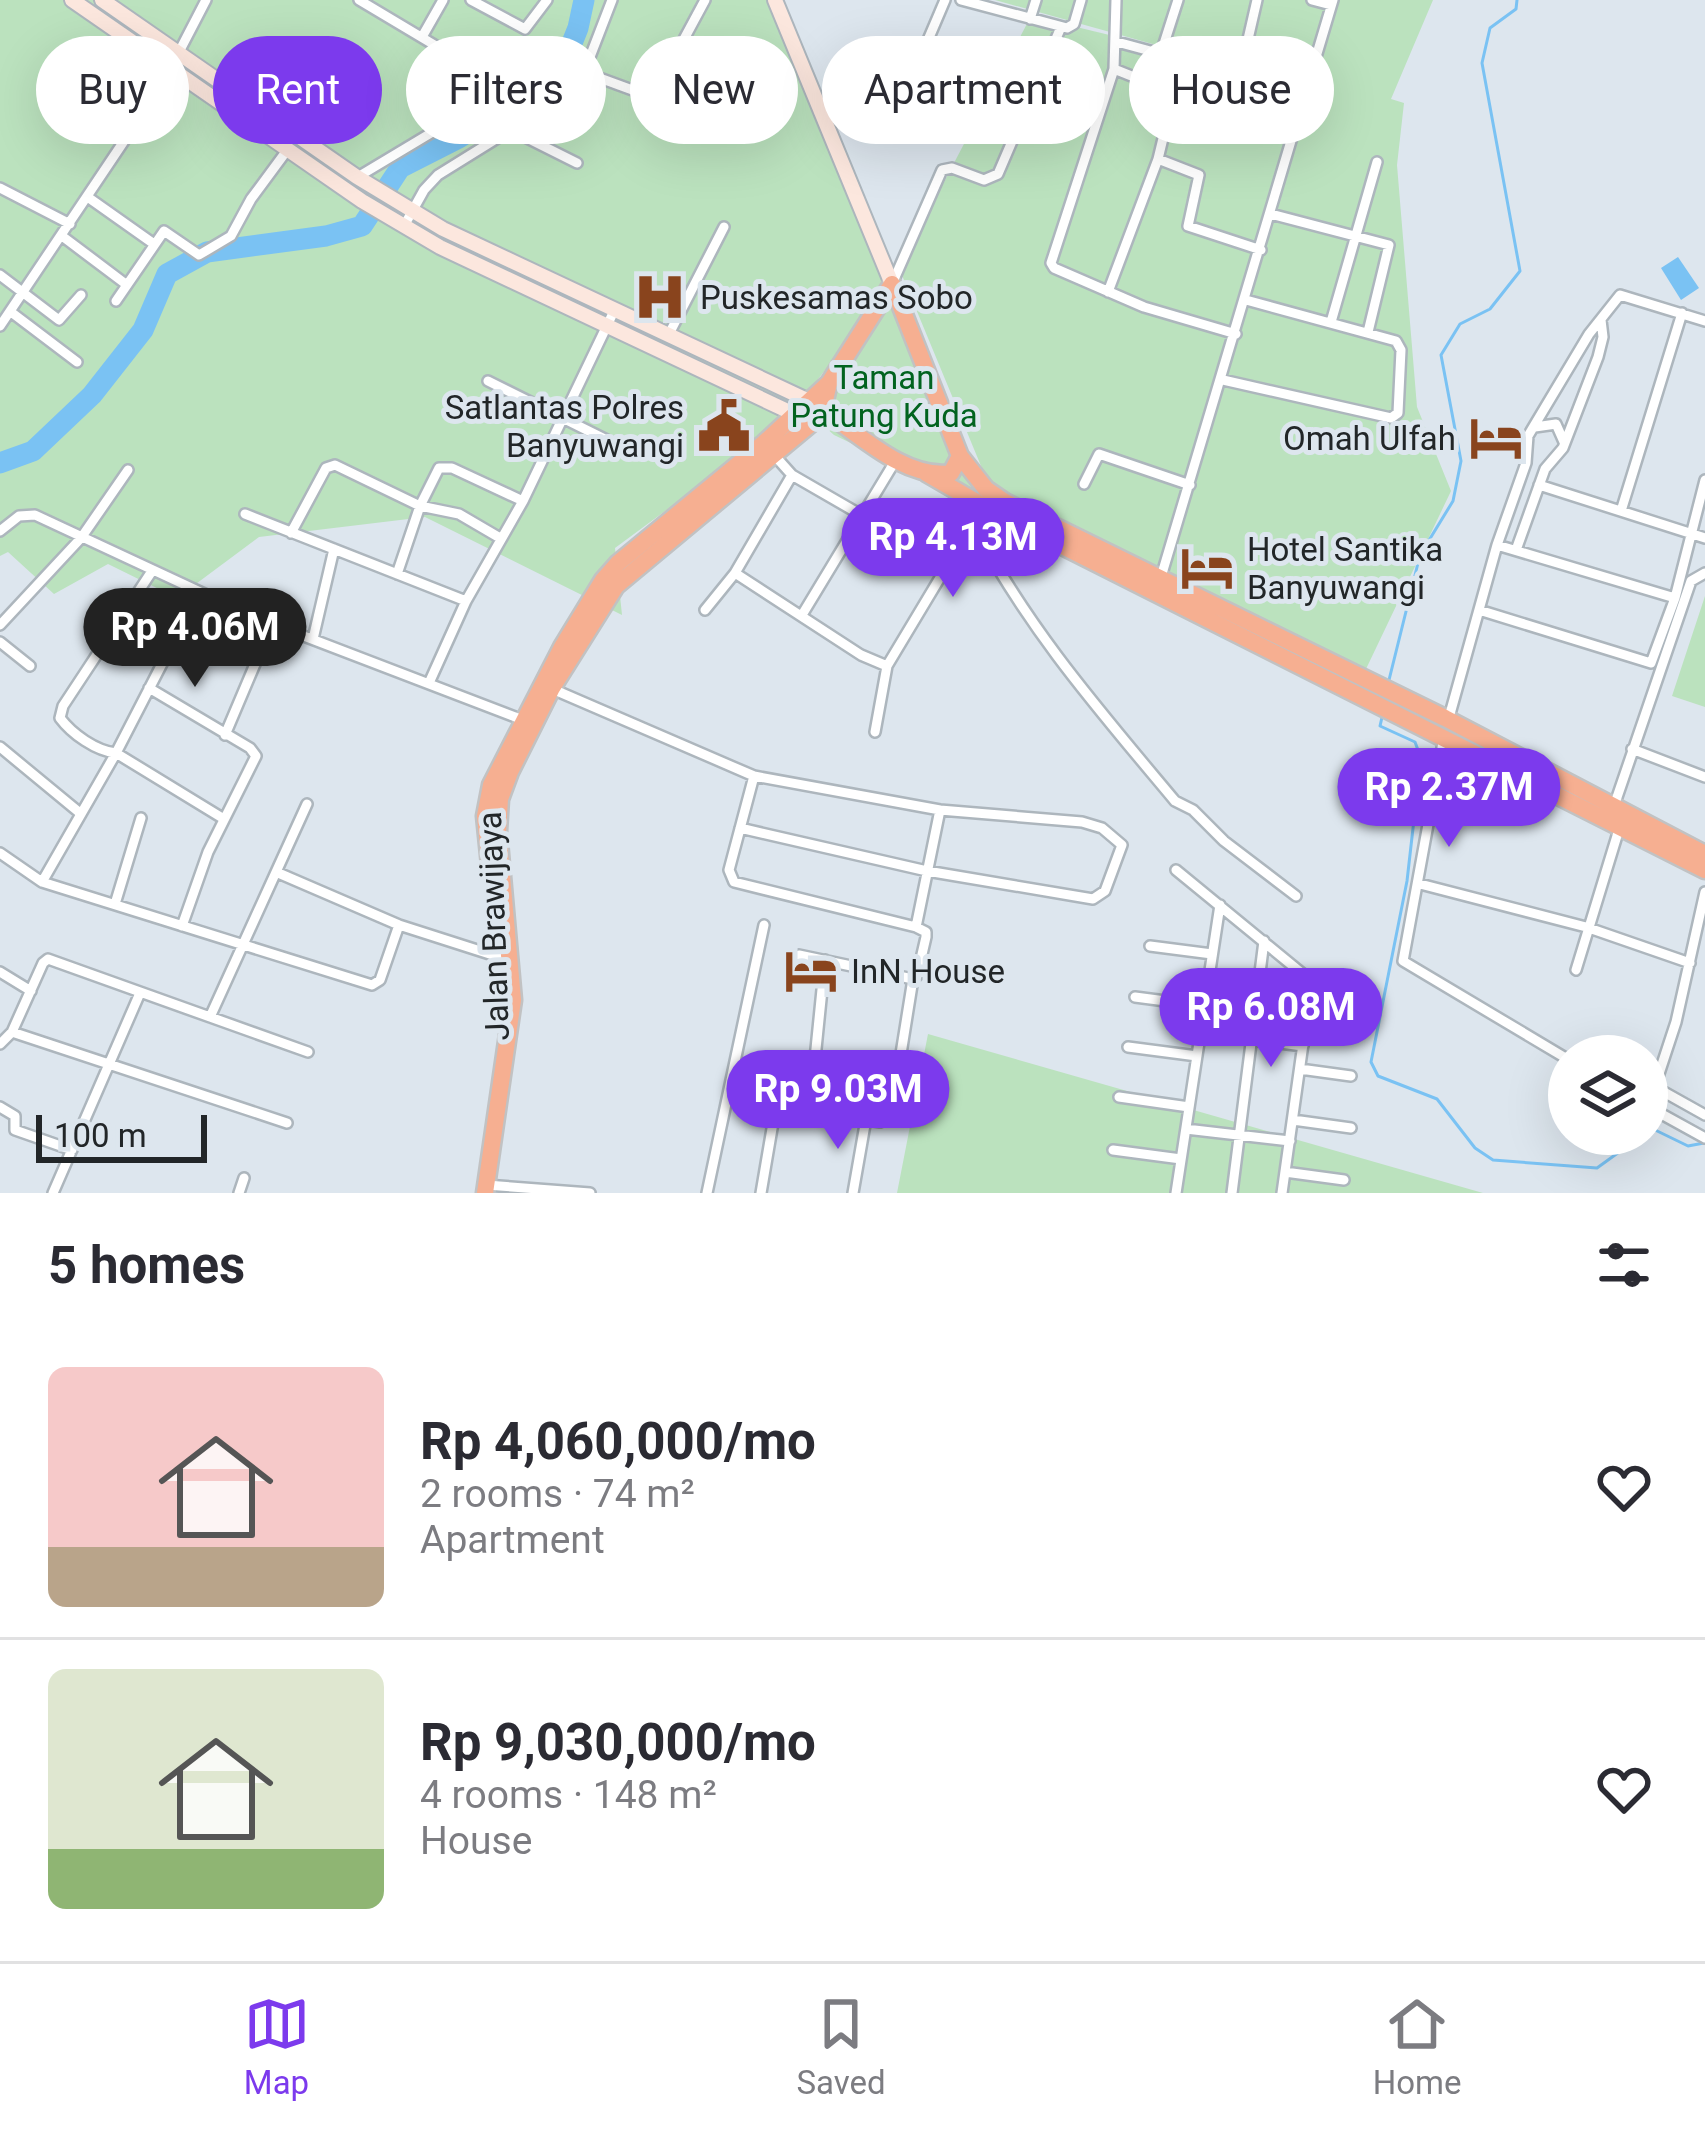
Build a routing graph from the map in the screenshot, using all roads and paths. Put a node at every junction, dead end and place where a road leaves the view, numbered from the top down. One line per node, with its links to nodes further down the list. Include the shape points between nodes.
1 (72, 0): 23 (main road)
2 (102, 0): 24 (main road)
3 (206, 0): 25 (street)
4 (358, 0): 26 (street)
5 (443, 0): 27 (street)
6 (470, 0): 7 (street, via 525,29)
7 (547, 0)
8 (612, 0): 28 (street)
9 (705, 0): 38 (street, via 655,93)
10 (775, 0): 62 (main road)
11 (945, 0): 29 (street)
12 (961, 0): 20 (street)
13 (1036, 0): 21 (street)
14 (1081, 0): 22 (street)
15 (1116, 0): 33 (street)
16 (1178, 0): 30 (street)
17 (1258, 0): 31 (street)
18 (1312, 0): 19 (street)
19 (1332, 3): 32 (street)
20 (991, 4): 21 (street)
21 (1030, 19): 22 (street)
22 (1067, 27): 62 (street, via 998,174 984,180 942,170)
23 (125, 36)
24 (155, 36)
25 (187, 36)
26 (419, 36)
27 (423, 36)
28 (599, 36)
29 (930, 36)
30 (1166, 36)
31 (1249, 36)
32 (1322, 36)
33 (1117, 42): 34 (street); 36 (street)
34 (1129, 45)
35 (189, 59): 48 (main road)
36 (1114, 69): 45 (street, via 1174,93); 65 (street, via 1050,257 1054,268)
37 (189, 79): 44 (main road)
38 (606, 80)
39 (124, 144): 51 (street)
40 (420, 144): 48 (street)
41 (489, 144): 52 (street)
42 (539, 144): 47 (street)
43 (1291, 144): 53 (street)
44 (288, 149): 49 (main road); 59 (street, via 225,242 199,255 166,231)
45 (1158, 159): 60 (street, via 1198,175 1188,226); 65 (street)
46 (1377, 162): 58 (street)
47 (577, 163)
48 (363, 182): 49 (street); 52 (main road)
49 (341, 186): 55 (main road)
50 (0, 188): 54 (street)
51 (89, 198): 54 (street); 59 (street)
52 (408, 207): 55 (street); 69 (main road)
53 (1271, 214): 58 (street); 60 (street)
54 (70, 224): 57 (street)
55 (403, 225): 76 (main road)
56 (724, 226): 78 (street)
57 (62, 236): 63 (street); 64 (street)
58 (1355, 236): 74 (street); 77 (street, via 1390,248)
59 (154, 244): 63 (street)
60 (1261, 250): 67 (street)
61 (0, 275): 64 (street)
62 (892, 284): 83 (highway, Jalan Brawijaya); 89 (highway)
63 (127, 285): 68 (street)
64 (23, 291): 66 (street, via 60,321); 70 (street)
65 (1108, 292): 79 (street)
66 (81, 295)
67 (1246, 300): 74 (street); 79 (street)
68 (116, 301)
69 (614, 311): 76 (street); 78 (main road)
70 (11, 312): 75 (street); 80 (street)
71 (1682, 313): 72 (street, via 1623,295); 73 (street); 101 (street)
72 (1601, 320): 85 (street); 86 (street, via 1598,357)
73 (1705, 320)
74 (1331, 322): 77 (street)
75 (0, 326)
76 (605, 326): 83 (main road); 84 (street)
77 (1368, 332): 81 (street, via 1400,345 1394,417)
78 (669, 334): 83 (main road)
79 (1236, 334): 81 (street)
80 (77, 362)
81 (1222, 380): 96 (street)
82 (488, 381): 84 (street)
83 (809, 411): 88 (highway, Jalan Brawijaya); 90 (highway)
84 (562, 419): 87 (street); 98 (street)
85 (1535, 427): 86 (street, via 1556,424); 111 (street)
86 (1564, 443): 97 (street)
87 (621, 447)
88 (768, 448): 93 (street); 133 (highway, Jalan Brawijaya, via 616,586)
89 (960, 457): 92 (highway, via 951,472); 118 (highway, via 1005,502)
90 (897, 458): 92 (highway); 103 (street)
91 (128, 470): 108 (street)
92 (926, 473): 100 (highway)
93 (792, 475): 103 (street); 115 (street)
94 (1705, 479): 106 (street)
95 (1084, 484): 96 (street, via 1099,454)
96 (1190, 485): 118 (street)
97 (1539, 485): 101 (street); 113 (street)
98 (523, 501): 99 (street, via 443,466); 109 (street)
99 (420, 506): 107 (street, via 330,466); 109 (street, via 458,514); 116 (street)
100 (983, 506): 104 (street); 131 (highway)
101 (1621, 511): 106 (street)
102 (245, 514): 107 (street)
103 (863, 516): 124 (street)
104 (973, 524): 130 (street); 161 (street, via 1051,649 1188,808)
105 (0, 531): 108 (street, via 28,514)
106 (1689, 532): 110 (street); 120 (street)
107 (291, 533): 112 (street)
108 (81, 538): 114 (street); 125 (street)
109 (500, 538): 121 (street)
110 (1705, 538)
111 (1497, 545): 113 (street); 123 (street)
112 (334, 549): 116 (street); 127 (street)
113 (1516, 550): 120 (street)
114 (152, 572): 119 (street); 141 (street, via 60,718)
115 (735, 573): 122 (street); 124 (street)
116 (397, 574): 121 (street)
117 (1705, 574): 140 (street, via 1691,581)
118 (1161, 577): 131 (highway)
119 (199, 592): 126 (street); 134 (street)
120 (1675, 598): 123 (street, via 1656,656 1644,664)
121 (466, 601): 132 (street)
122 (706, 610)
123 (1479, 610): 136 (street)
124 (802, 615): 130 (street)
125 (0, 625)
126 (272, 625): 127 (street); 138 (street)
127 (313, 639): 132 (street)
128 (0, 642): 129 (street)
129 (30, 666)
130 (886, 666): 137 (street)
131 (1347, 679): 136 (highway)
132 (428, 683): 135 (street)
133 (546, 686): 135 (highway, Jalan Brawijaya); 142 (street); 221 (highway, Jalan Brawijaya, via 498,814 513,1000)
134 (149, 688): 138 (street); 141 (street)
135 (523, 720): 174 (highway, Jalan Brawijaya, via 485,816)
136 (1445, 727): 145 (highway); 150 (highway); 159 (street)
137 (875, 732)
138 (225, 735): 149 (street, via 256,756)
139 (0, 747): 147 (street)
140 (1632, 749): 143 (street); 145 (street)
141 (116, 753): 147 (street); 149 (street)
142 (754, 776): 146 (street); 151 (street)
143 (1705, 777)
144 (308, 804): 157 (street)
145 (1614, 806): 153 (highway)
146 (940, 810): 156 (street); 156 (street, via 1094,824 1118,840 1121,854 1106,891 1093,898)
147 (80, 813): 158 (street)
148 (141, 818): 162 (street)
149 (224, 819): 166 (street)
150 (1621, 826): 155 (highway); 168 (street)
151 (740, 828): 156 (street); 167 (street, via 729,870 734,882)
152 (0, 853): 158 (street)
153 (1705, 854)
154 (1176, 870): 163 (street)
155 (1705, 870)
156 (927, 871): 167 (street)
157 (276, 872): 164 (street); 170 (street)
158 (42, 882): 162 (street)
159 (1420, 884): 168 (street); 194 (street, via 1404,962)
160 (1705, 892): 176 (street)
161 (1296, 896)
162 (115, 904): 166 (street)
163 (1220, 905): 169 (street); 172 (street)
164 (399, 925): 170 (street, via 372,985); 174 (street)
165 (764, 925): 225 (street)
166 (182, 926): 170 (street)
167 (916, 927): 179 (street, via 926,937)
168 (1586, 927): 176 (street); 177 (street)
169 (1264, 941): 180 (street); 189 (street)
170 (242, 946): 185 (street)
171 (1150, 946): 172 (street)
172 (1212, 954): 184 (street)
173 (799, 955): 175 (street)
174 (499, 957): 221 (highway, Jalan Brawijaya, via 498,1056)
175 (824, 960): 179 (street); 204 (street)
176 (1690, 963): 190 (street)
177 (1576, 970)
178 (0, 972): 181 (street)
179 (913, 979): 207 (street, via 891,1116)
180 (1312, 980): 186 (street); 186 (street, via 1360,1021)
181 (24, 987): 182 (street, via 49,959); 187 (street)
182 (140, 992): 185 (street); 197 (street)
183 (1136, 997): 184 (street)
184 (1204, 1006): 188 (street)
185 (210, 1017): 195 (street)
186 (1307, 1017): 192 (street)
187 (12, 1032): 191 (street); 197 (street)
188 (1200, 1033): 189 (street); 196 (street)
189 (1252, 1039): 192 (street); 212 (street)
190 (1668, 1041)
191 (0, 1044)
192 (1303, 1046): 198 (street)
193 (1128, 1047): 196 (street)
194 (1548, 1048)
195 (308, 1052)
196 (1197, 1056): 203 (street)
197 (110, 1063): 209 (street); 215 (street)
198 (1300, 1069): 199 (street); 208 (street)
199 (1352, 1076)
200 (1668, 1094): 205 (street)
201 (1119, 1097): 203 (street)
202 (0, 1107): 215 (street, via 15,1116 15,1130)
203 (1189, 1107): 211 (street)
204 (809, 1108): 207 (street); 226 (street, via 787,1103 776,1111)
205 (1705, 1114)
206 (1668, 1118): 213 (street)
207 (866, 1119): 227 (street)
208 (1293, 1120): 210 (street); 214 (street)
209 (287, 1123)
210 (1351, 1128)
211 (1186, 1129): 212 (street); 217 (street)
212 (1240, 1135): 214 (street); 229 (street)
213 (1700, 1135)
214 (1290, 1141): 218 (street)
215 (72, 1150): 222 (street)
216 (1113, 1150): 217 (street)
217 (1181, 1159): 228 (street)
218 (1286, 1172): 220 (street); 230 (street)
219 (244, 1178): 223 (street)
220 (1344, 1180)
221 (482, 1190): 224 (street)
222 (53, 1193)
223 (239, 1193)
224 (590, 1193)
225 (707, 1193)
226 (761, 1193)
227 (853, 1193)
228 (1176, 1193)
229 (1232, 1193)
230 (1282, 1193)

